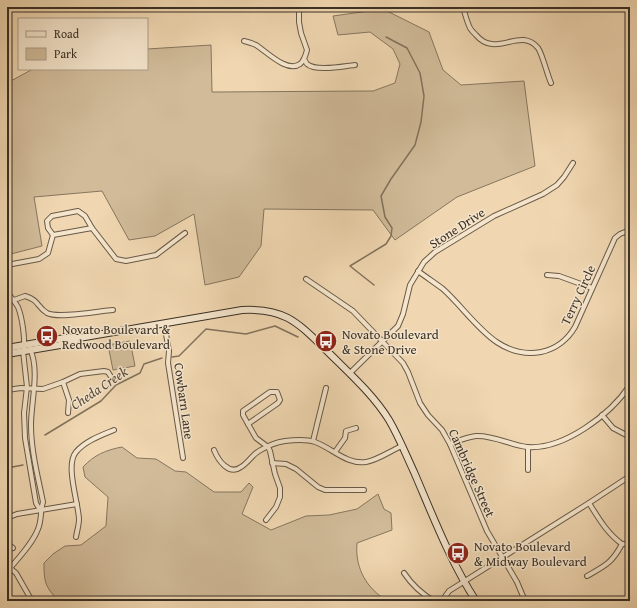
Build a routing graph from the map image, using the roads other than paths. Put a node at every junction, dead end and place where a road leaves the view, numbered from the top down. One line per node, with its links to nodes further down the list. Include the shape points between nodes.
1 (299, 7): 4 (street, via 301,33 307,50)
2 (463, 7): 6 (street, via 470,28 481,41 495,45 520,39 538,48)
3 (244, 41): 4 (street, via 255,44 285,65 300,64)
4 (304, 59): 5 (street, via 308,65 316,68)
5 (355, 65)
6 (551, 82)
7 (573, 162): 13 (street, Stone Drive, via 557,185 494,216 435,252)
8 (92, 228): 10 (street, via 116,259 126,261 156,255); 11 (street); 11 (street, via 85,216 78,211 52,216 47,221)
9 (630, 230): 16 (street, Terry Circle, via 615,238)
10 (185, 233)
11 (53, 235): 12 (street, via 48,252 39,259)
12 (7, 265)
13 (418, 271): 16 (street, Terry Circle, via 443,289 490,338 514,351 526,353 546,351 566,340 575,327); 22 (street, Stone Drive, via 410,285 404,314 398,326)
14 (547, 275): 16 (street, via 560,276)
15 (306, 279): 22 (street, Cambridge Street, via 353,311)
16 (592, 288)
17 (7, 292): 18 (street)
18 (14, 300): 19 (street, via 25,296 34,298 46,313 56,316); 24 (street, via 20,315)
19 (113, 310)
20 (164, 323): 21 (main road); 27 (main road, via 242,310 279,313 307,332); 48 (street, Cowbarn Lane, via 170,350 168,363)
21 (79, 338): 24 (main road, via 65,338); 25 (main road, via 66,344)
22 (383, 342): 27 (street, Stone Drive); 42 (street, Cambridge Street, via 403,363 422,406)
23 (7, 348): 24 (main road)
24 (24, 348): 25 (main road); 26 (main road); 31 (street)
25 (30, 350): 32 (street)
26 (7, 354)
27 (350, 374): 43 (main road, via 385,414)
28 (113, 380): 29 (street, via 108,372 104,371 80,374)
29 (63, 382): 32 (street); 35 (street, via 69,400)
30 (630, 384): 36 (street)
31 (27, 388): 32 (street); 34 (street); 56 (street, via 24,438 36,503)
32 (34, 388): 56 (street, via 31,426 43,502)
33 (326, 388): 41 (street)
34 (7, 390)
35 (68, 413)
36 (602, 415): 40 (street, via 613,428); 45 (street, via 584,429 558,442)
37 (248, 424): 37 (street, via 243,411 270,392 277,392 280,400 278,403); 44 (street, via 256,438)
38 (356, 428): 47 (street, via 346,431 345,438)
39 (114, 430): 54 (street, via 84,446 73,458 71,469)
40 (630, 437)
41 (313, 441): 44 (street, via 294,440); 47 (street)
42 (450, 444): 45 (street, via 477,436); 64 (street, Cambridge Street, via 487,531)
43 (402, 446): 47 (street, via 365,462 348,460); 69 (main road)
44 (268, 447): 46 (street, via 258,451 237,470 224,465); 49 (street)
45 (528, 447): 50 (street)
46 (214, 450)
47 (335, 452)
48 (183, 458)
49 (272, 463): 52 (street, via 286,464 296,469 325,490); 58 (street, via 280,488 280,497)
50 (528, 470)
51 (630, 476): 55 (street)
52 (364, 490)
53 (7, 499): 57 (street)
54 (77, 504): 56 (street); 59 (street, via 79,520)
55 (589, 504): 61 (street, via 604,528); 64 (street)
56 (40, 510): 57 (street); 65 (street, via 40,521 34,538)
57 (9, 517)
58 (266, 520)
59 (76, 537)
60 (7, 543): 63 (street)
61 (622, 544): 62 (street); 68 (street, via 610,562)
62 (630, 544)
63 (13, 548)
64 (502, 558): 69 (street); 74 (street, Cambridge Street)
65 (10, 568): 66 (street); 70 (street, via 16,573)
66 (7, 572)
67 (404, 573): 71 (street, via 411,583)
68 (587, 576)
69 (464, 582): 72 (street, via 449,591); 73 (main road)
70 (32, 601)
71 (434, 601)
72 (442, 601)
73 (476, 601)
74 (525, 601)

